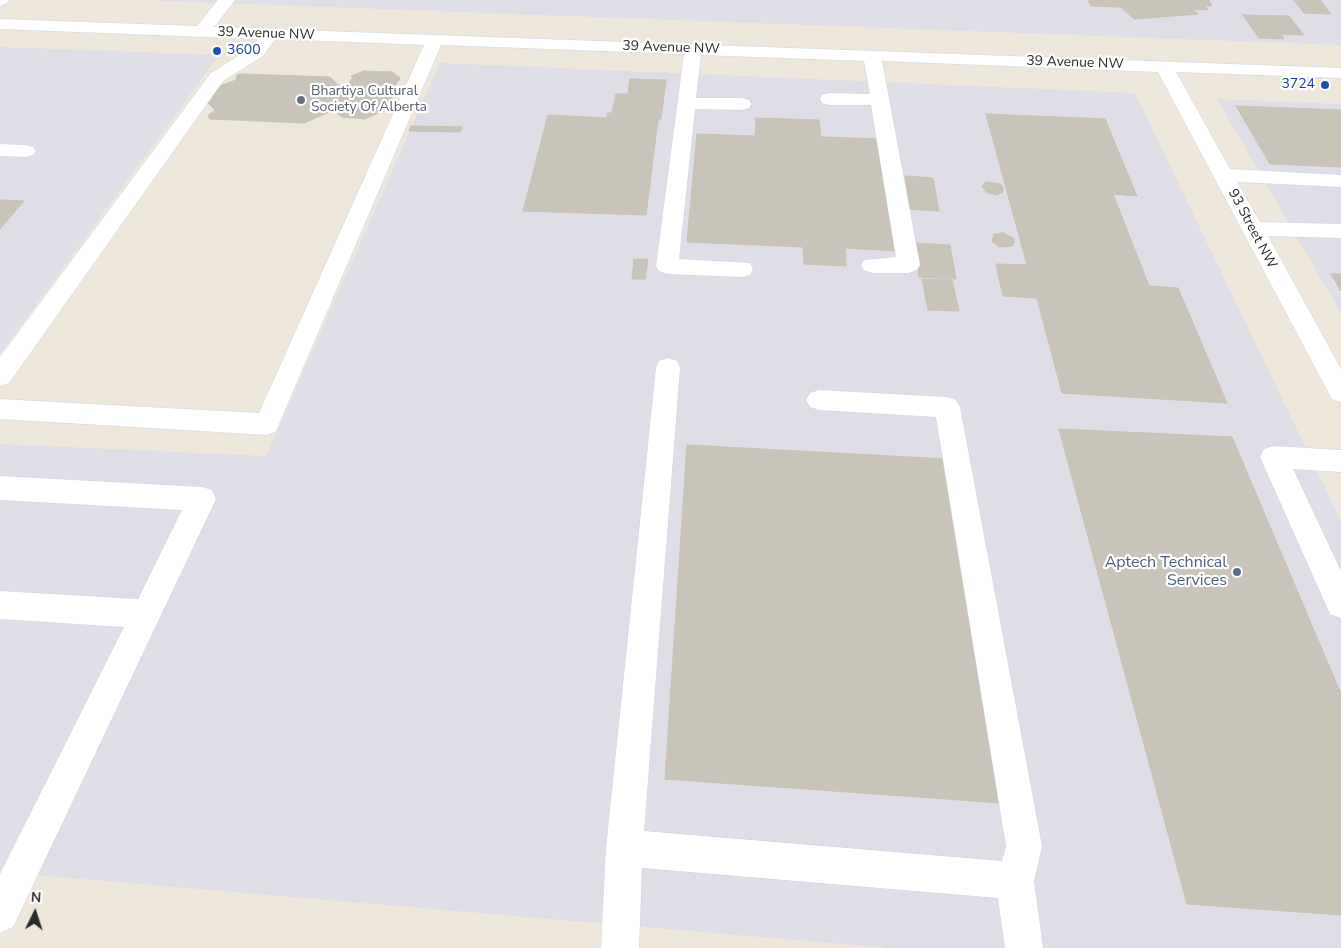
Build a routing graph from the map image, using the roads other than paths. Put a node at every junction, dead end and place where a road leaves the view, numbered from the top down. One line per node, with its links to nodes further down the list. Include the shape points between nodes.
1 (227, 0): 3 (street)
2 (0, 24): 3 (street, 39 Avenue NW)
3 (202, 31): 4 (street, 39 Avenue NW)
4 (270, 34): 5 (street, 39 Avenue NW); 23 (street, via 257,52 217,76)
5 (435, 40): 6 (street, 39 Avenue NW); 26 (street, via 267,424)
6 (694, 49): 7 (street, 39 Avenue NW); 12 (street)
7 (872, 56): 8 (street, 39 Avenue NW); 11 (street)
8 (1164, 66): 9 (street, 39 Avenue NW); 16 (street, 93 Street NW)
9 (1341, 73)
10 (828, 99): 11 (street)
11 (880, 100): 20 (street, via 909,265)
12 (688, 103): 13 (street); 21 (street, via 667,266)
13 (742, 104)
14 (0, 150): 15 (street)
15 (26, 151)
16 (1223, 174): 17 (street); 18 (street, 93 Street NW)
17 (1341, 181)
18 (1252, 229): 19 (street); 24 (street, 93 Street NW)
19 (1341, 232)
20 (872, 265)
21 (742, 269)
22 (668, 368): 32 (street)
23 (0, 376)
24 (1341, 392)
25 (819, 400): 33 (street, via 947,407 1024,846)
26 (0, 409)
27 (1341, 461): 29 (street, via 1274,457)
28 (0, 488): 31 (street, via 202,500)
29 (1341, 604)
30 (0, 605): 31 (street)
31 (146, 614): 34 (street)
32 (624, 848): 33 (street); 35 (street)
33 (1015, 881): 36 (street)
34 (0, 914)
35 (620, 948)
36 (1024, 948)

